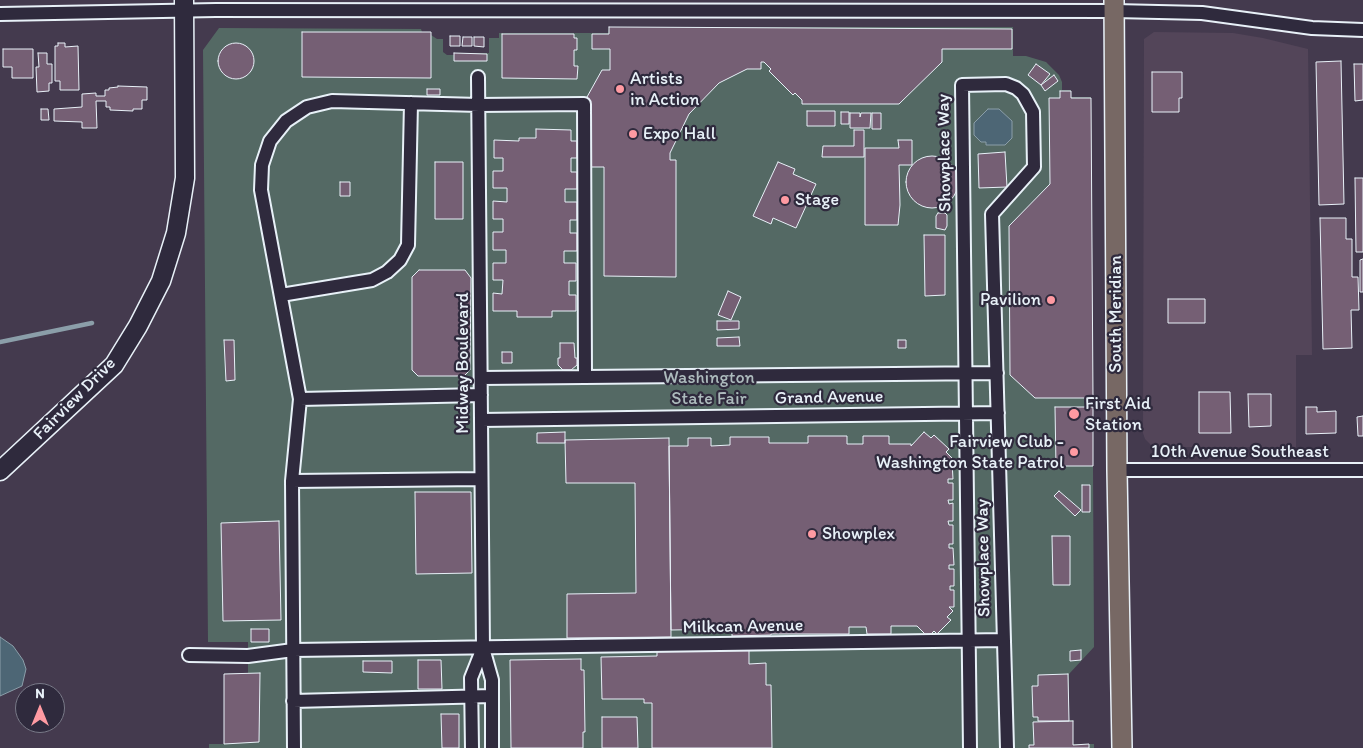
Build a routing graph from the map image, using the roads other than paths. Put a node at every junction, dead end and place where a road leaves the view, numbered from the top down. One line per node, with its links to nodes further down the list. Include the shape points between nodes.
1 (184, 5): 2 (street); 6 (street); 23 (main road, Fairview Drive, via 185,178 176,233 161,281 114,364)
2 (441, 5): 3 (street)
3 (651, 5): 4 (street)
4 (874, 5): 5 (street)
5 (1115, 5): 7 (street, via 1293,26); 21 (main road, South Meridian)
6 (0, 14)
7 (1363, 30)
8 (478, 77): 10 (street, Midway Boulevard)
9 (411, 103): 10 (street); 11 (street, via 408,245 400,260 372,280); 11 (street, via 332,101 315,105 286,121 270,141 262,165 261,190)
10 (478, 105): 14 (street, via 584,104); 15 (street, Midway Boulevard)
11 (281, 295): 17 (street)
12 (965, 373): 13 (street, Grand Avenue); 13 (street, Showplace Way, via 962,85 1006,84 1024,94 1033,112 1034,167 992,214); 14 (street, Grand Avenue); 18 (street, Showplace Way)
13 (997, 373): 19 (street, Showplace Way)
14 (586, 377): 15 (street, Grand Avenue)
15 (481, 378): 16 (street, Midway Boulevard)
16 (481, 394): 17 (street); 20 (street, Midway Boulevard)
17 (300, 399): 25 (street)
18 (966, 413): 19 (street, Grand Avenue); 20 (street, Grand Avenue); 27 (street, Showplace Way)
19 (998, 413): 26 (street, Showplace Way)
20 (481, 420): 24 (street, Midway Boulevard)
21 (1117, 470): 22 (street, 10th Avenue Southeast); 39 (main road, South Meridian)
22 (1363, 470)
23 (0, 471)
24 (482, 479): 25 (street); 28 (street, Midway Boulevard)
25 (292, 481): 29 (street)
26 (1004, 640): 27 (street, Milkcan Avenue); 38 (street, Showplace Way)
27 (969, 641): 28 (street, Milkcan Avenue); 37 (street, Showplace Way)
28 (483, 648): 29 (street, Milkcan Avenue); 31 (street, Midway Boulevard, via 492,680); 32 (street, Midway Boulevard, via 471,678)
29 (293, 650): 30 (street, Milkcan Avenue, via 248,656); 33 (street)
30 (189, 655)
31 (492, 696): 32 (street); 36 (street, Midway Boulevard)
32 (471, 697): 33 (street); 35 (street, Midway Boulevard)
33 (293, 701): 34 (street)
34 (294, 748)
35 (472, 748)
36 (492, 748)
37 (970, 748)
38 (1007, 748)
39 (1122, 748)

